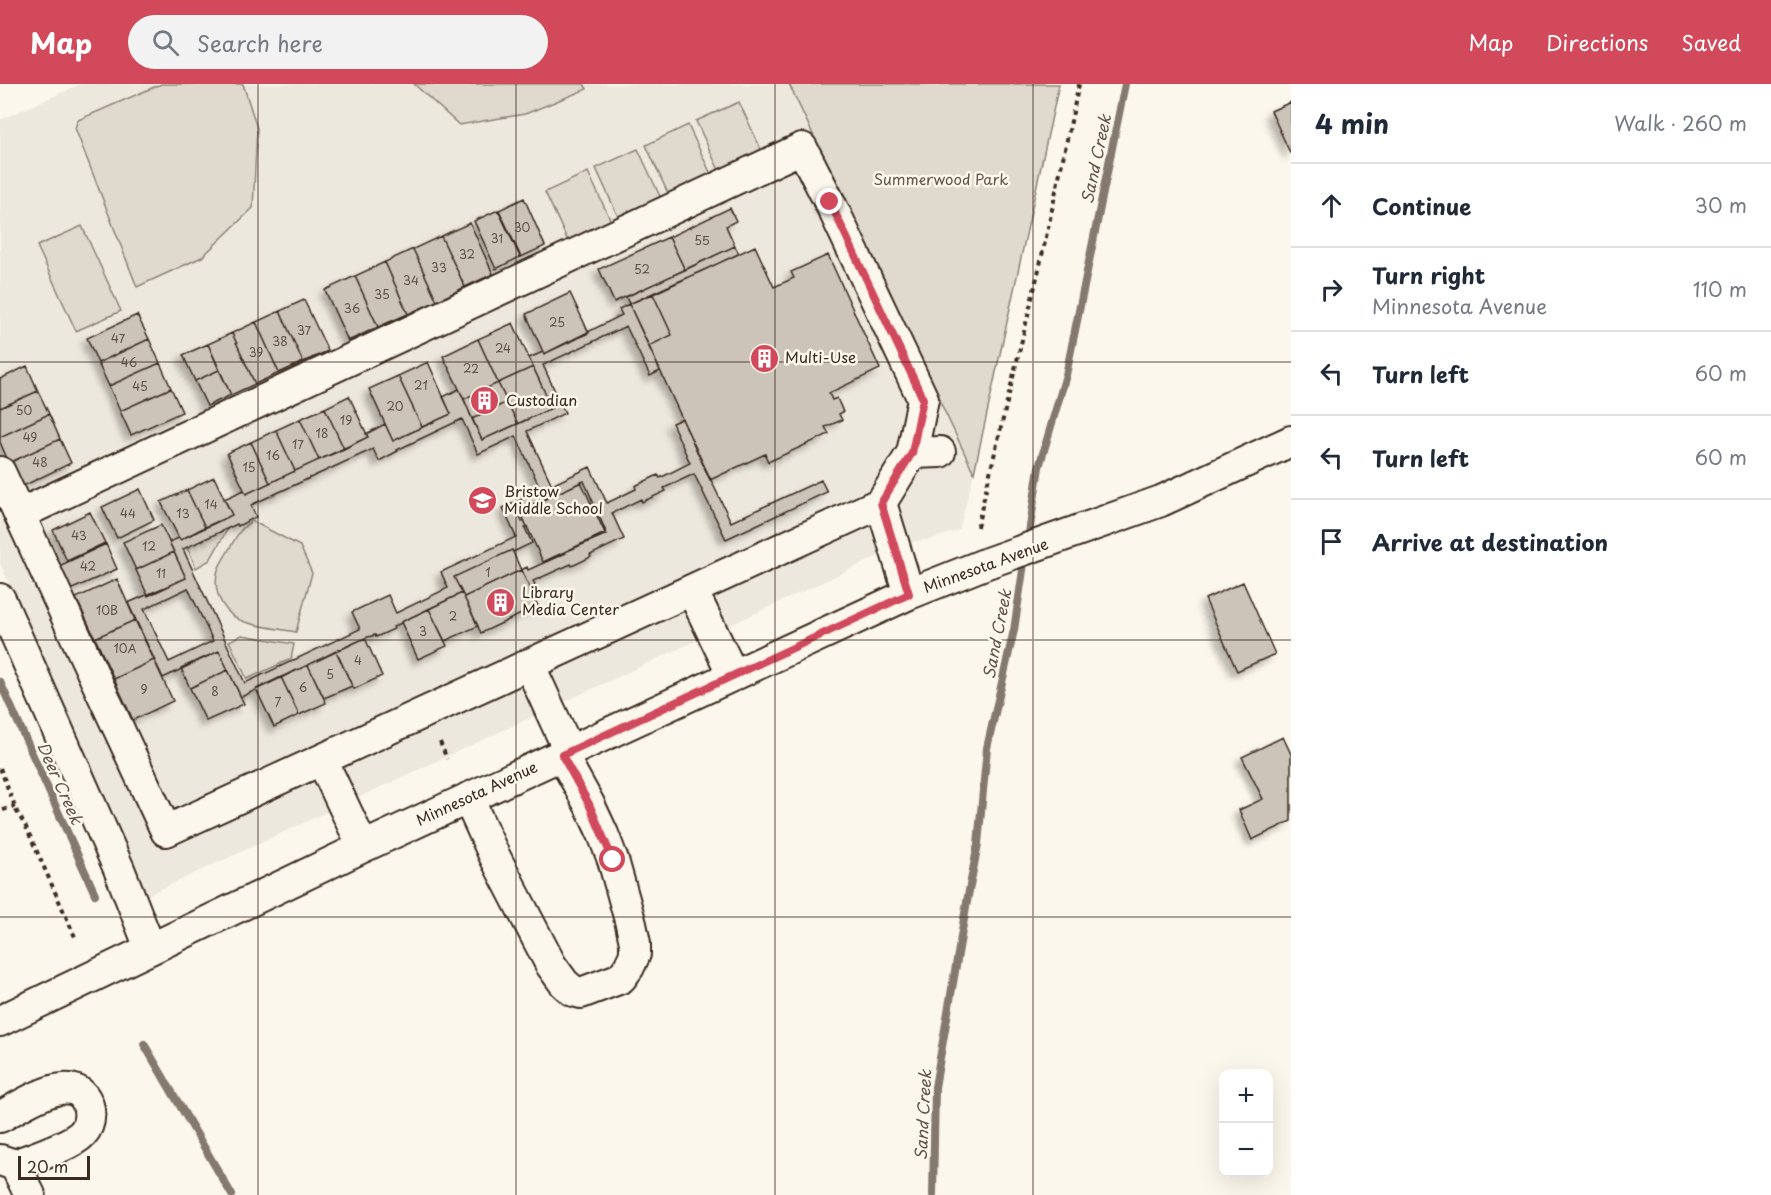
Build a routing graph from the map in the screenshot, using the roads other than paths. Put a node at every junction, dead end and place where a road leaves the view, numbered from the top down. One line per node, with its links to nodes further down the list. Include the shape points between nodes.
1 (1289, 447): 6 (street, Minnesota Avenue, via 1161,501)
2 (0, 472): 4 (street)
3 (881, 503): 4 (street, via 926,452 923,399 802,148); 5 (street); 6 (street)
4 (20, 514): 11 (street, via 166,831)
5 (692, 590): 8 (street); 9 (street)
6 (909, 594): 9 (street, Minnesota Avenue)
7 (0, 599): 14 (street)
8 (529, 664): 10 (street); 11 (street)
9 (733, 675): 10 (street, Minnesota Avenue)
10 (565, 753): 12 (street, Minnesota Avenue); 12 (street, via 603,834 631,924 635,954 621,978 581,993 564,983 550,965)
11 (322, 760): 13 (street)
12 (468, 798): 13 (street, Minnesota Avenue)
13 (363, 847): 14 (street, Minnesota Avenue)
14 (150, 948): 15 (street, Minnesota Avenue)
15 (0, 1021)
16 (0, 1117): 17 (street, via 62,1087 82,1095 90,1114 88,1125 74,1140)
17 (8, 1163): 18 (street)
18 (30, 1195)

